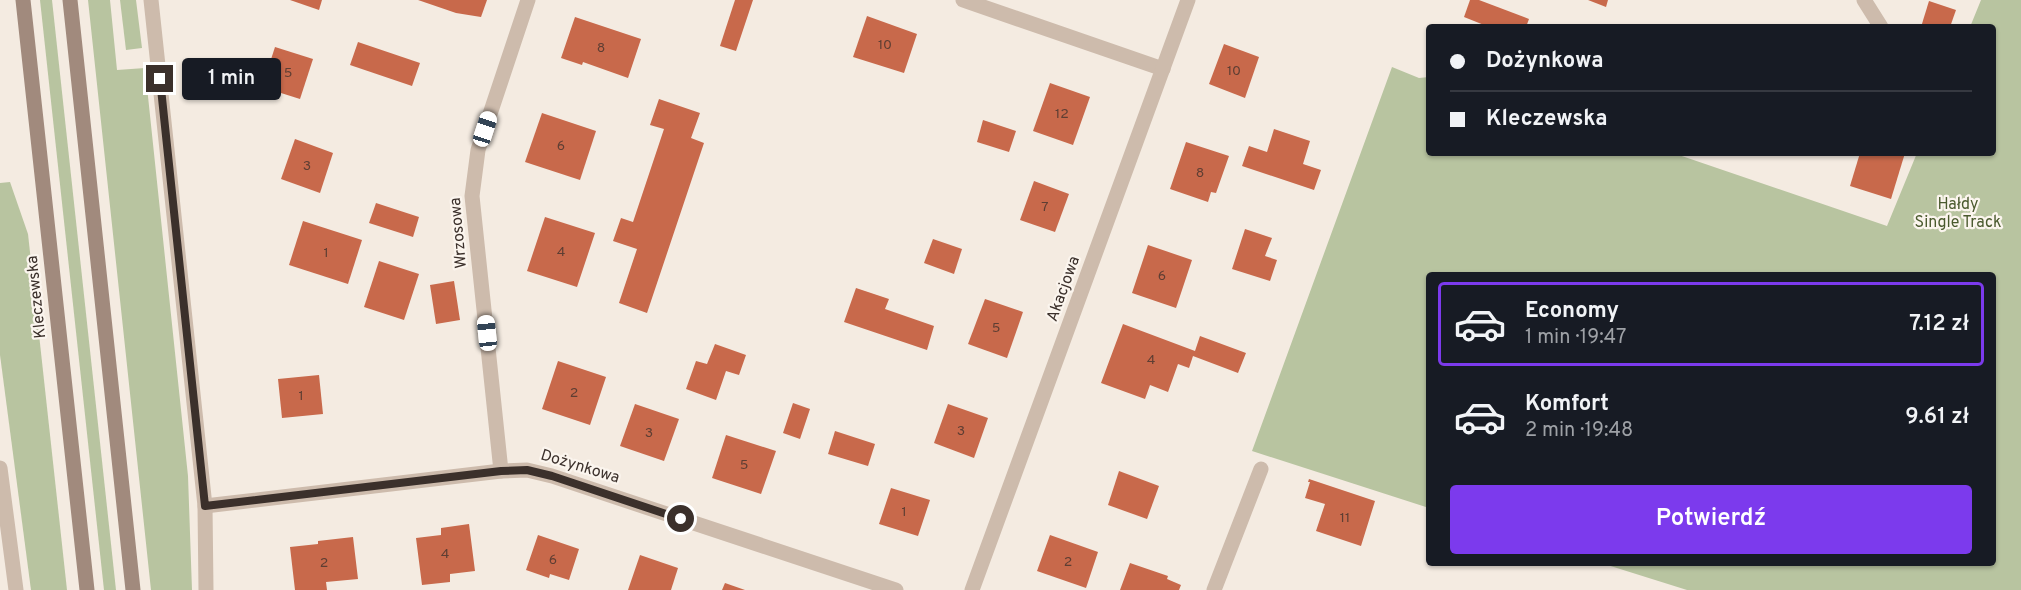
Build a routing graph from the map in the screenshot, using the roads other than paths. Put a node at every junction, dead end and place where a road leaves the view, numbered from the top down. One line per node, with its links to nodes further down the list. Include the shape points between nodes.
1 (23, 0): 15 (main road, Kleczewska)
2 (70, 0): 16 (main road)
3 (151, 0): 13 (street)
4 (528, 0): 12 (street, Wrzosowa, via 478,150 472,196)
5 (963, 0): 9 (street)
6 (1188, 0): 9 (street, Akacjowa)
7 (1864, 0): 8 (street)
8 (1879, 24)
9 (1163, 69): 19 (street, Akacjowa)
10 (0, 468): 14 (street)
11 (1261, 469): 20 (street)
12 (501, 471): 13 (street, Dożynkowa); 18 (street, Dożynkowa, via 527,470 552,476)
13 (205, 506): 17 (street)
14 (16, 590)
15 (87, 590)
16 (133, 590)
17 (206, 590)
18 (896, 590)
19 (972, 590)
20 (1214, 590)

